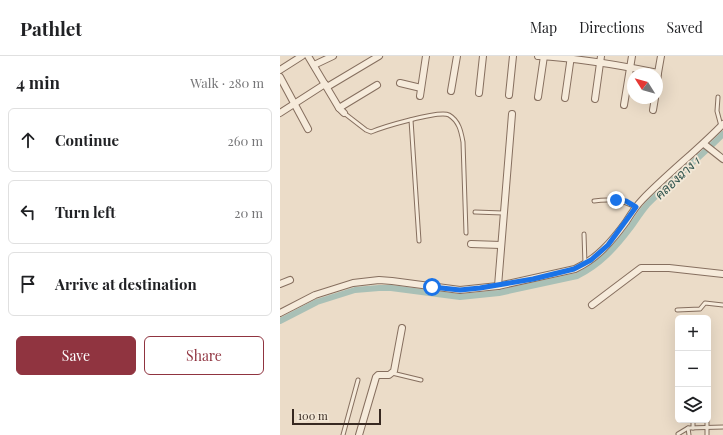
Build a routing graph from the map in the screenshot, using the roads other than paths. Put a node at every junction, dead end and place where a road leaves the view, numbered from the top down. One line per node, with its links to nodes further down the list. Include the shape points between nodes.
1 (302, 56): 18 (street)
2 (308, 56): 15 (street)
3 (333, 56): 15 (street)
4 (379, 56): 22 (street)
5 (426, 56): 24 (street)
6 (457, 56): 25 (street)
7 (483, 56): 26 (street)
8 (514, 56): 27 (street)
9 (538, 56): 10 (street)
10 (544, 56): 13 (street); 29 (street)
11 (632, 56): 16 (street)
12 (661, 56): 17 (street)
13 (571, 58): 14 (street); 31 (street)
14 (601, 59): 16 (street); 32 (street)
15 (314, 65): 22 (street)
16 (630, 68)
17 (659, 68)
18 (280, 70)
19 (280, 77): 33 (street)
20 (377, 84): 36 (street)
21 (400, 84): 24 (street)
22 (326, 86): 33 (street); 36 (street)
23 (627, 86): 35 (street)
24 (421, 88): 28 (street)
25 (451, 91)
26 (479, 93)
27 (509, 95)
28 (420, 96)
29 (538, 97)
30 (718, 97): 41 (lane, via 717,111)
31 (565, 98)
32 (595, 99)
33 (295, 103): 38 (street); 42 (street)
34 (654, 104): 37 (street)
35 (624, 105)
36 (342, 110): 40 (lane, via 371,132)
37 (653, 110)
38 (280, 113)
39 (512, 114): 48 (street)
40 (411, 120): 49 (lane, via 447,114 460,128 463,142); 51 (lane)
41 (722, 125): 43 (street)
42 (308, 129)
43 (705, 145): 44 (street); 46 (street)
44 (723, 159)
45 (594, 201): 46 (lane, via 626,201)
46 (636, 207): 54 (street, via 608,245)
47 (476, 212): 48 (lane)
48 (503, 213): 53 (street)
49 (466, 233)
50 (584, 234): 54 (lane)
51 (419, 241)
52 (471, 244): 53 (street)
53 (500, 245): 58 (street)
54 (585, 264): 58 (street, via 564,272)
55 (723, 274): 59 (street, via 669,268 641,268)
56 (290, 280): 57 (street)
57 (280, 284)
58 (498, 286): 62 (street, via 460,290 379,280 353,283 314,296)
59 (592, 305)
60 (723, 305): 61 (lane, via 705,303 700,309)
61 (677, 310)
62 (280, 313)
63 (402, 328): 64 (street)
64 (392, 373): 66 (lane); 75 (street, via 376,377)
65 (358, 380): 74 (lane)
66 (421, 380)
67 (693, 423): 72 (lane)
68 (707, 423): 69 (lane)
69 (707, 427): 70 (lane); 72 (lane); 77 (lane)
70 (723, 427)
71 (688, 428): 72 (lane); 73 (lane); 76 (lane)
72 (693, 428)
73 (678, 434)
74 (343, 435)
75 (359, 435)
76 (688, 435)
77 (707, 435)

